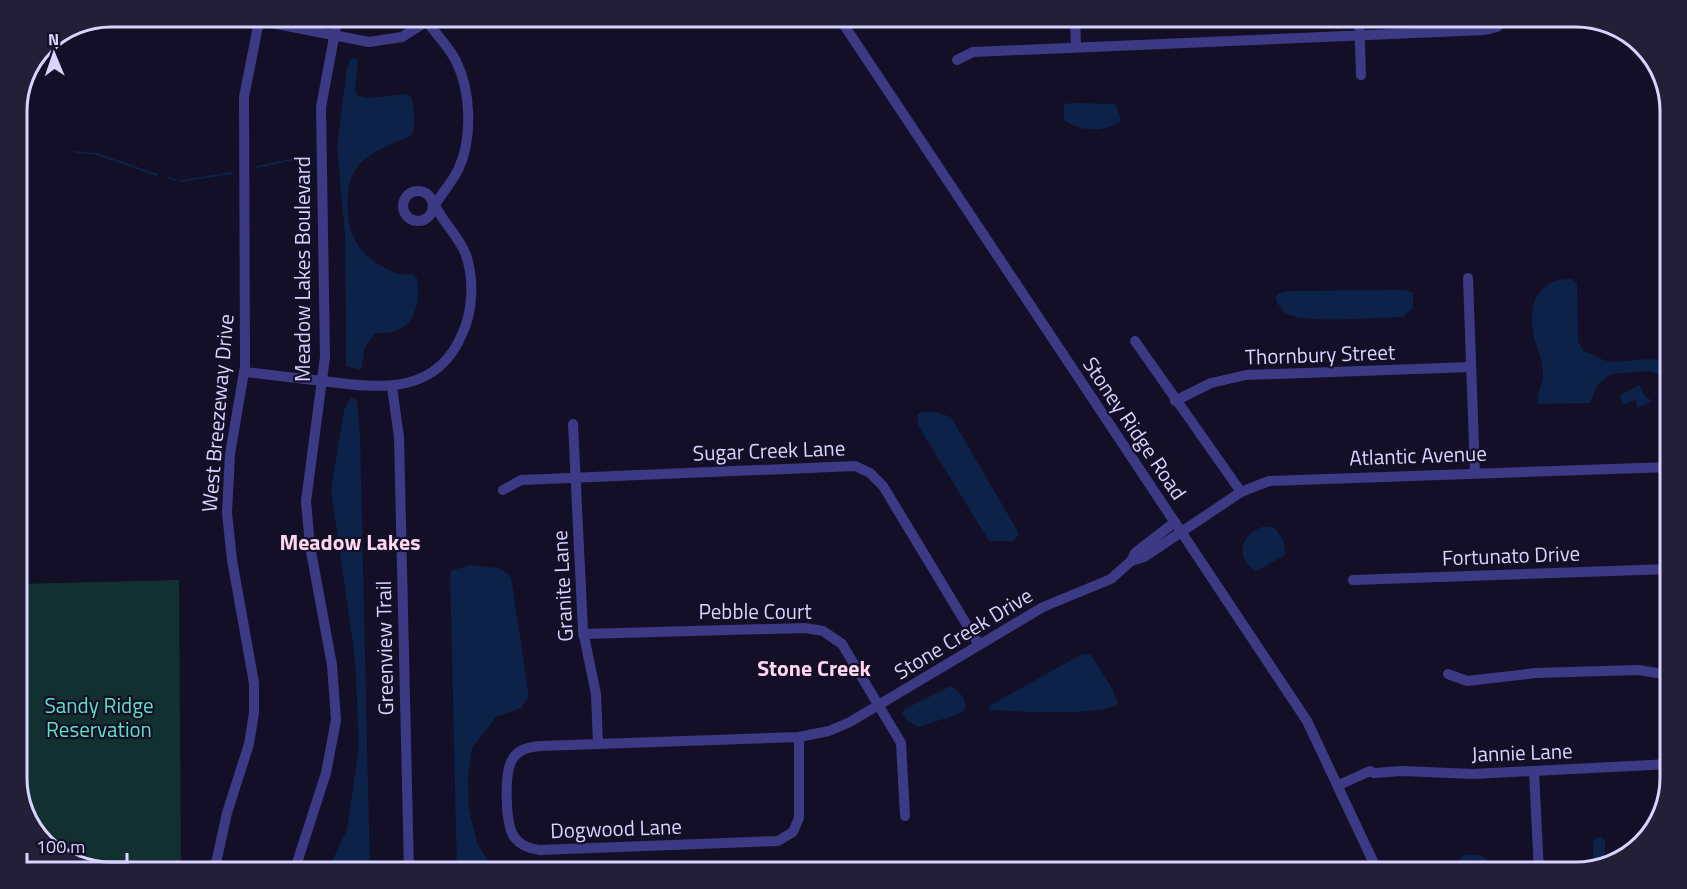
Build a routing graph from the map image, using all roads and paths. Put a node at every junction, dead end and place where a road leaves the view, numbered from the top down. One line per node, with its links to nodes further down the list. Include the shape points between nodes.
1 (258, 27): 18 (street, West Breezeway Drive, via 246,78 244,108)
2 (293, 27): 11 (street)
3 (336, 27): 11 (street, Meadow Lakes Boulevard)
4 (420, 27): 11 (street, via 385,41)
5 (436, 27): 20 (street, via 455,59 466,95 465,150 456,174 435,205 467,258 469,315 456,346 440,364 419,378)
6 (845, 27): 28 (street, Stoney Ridge Road)
7 (1075, 27): 12 (street)
8 (1360, 27): 10 (street)
9 (1497, 27): 10 (street)
10 (1360, 35): 12 (street); 14 (street)
11 (334, 37): 19 (street, Meadow Lakes Boulevard, via 321,120 325,357)
12 (1076, 47): 13 (street, via 973,52)
13 (957, 60)
14 (1361, 75)
15 (1468, 278): 17 (street)
16 (1135, 341): 21 (street)
17 (1471, 367): 21 (street, Thornbury Street, via 1246,375 1211,383); 24 (street)
18 (245, 372): 19 (street); 44 (street, West Breezeway Drive, via 230,454 227,513 254,683 254,713)
19 (322, 381): 20 (street); 45 (street, Meadow Lakes Boulevard, via 306,501 310,546 332,664 336,720 326,773)
20 (392, 387): 46 (street, Greenview Trail, via 399,430)
21 (1175, 401): 27 (street)
22 (573, 424): 25 (street, Granite Lane)
23 (1660, 467): 24 (street, Atlantic Avenue)
24 (1475, 473): 27 (street, Atlantic Avenue, via 1276,480)
25 (576, 478): 26 (street, Sugar Creek Lane, via 521,480); 33 (street, Granite Lane); 34 (street, Sugar Creek Lane, via 844,465 861,468 886,490)
26 (503, 490)
27 (1241, 492): 29 (street, Atlantic Avenue)
28 (1175, 522): 29 (street, Stoney Ridge Road); 30 (street, Stone Creek Drive)
29 (1181, 532): 30 (street, Stone Creek Drive, via 1138,561); 42 (street, Stoney Ridge Road, via 1307,721)
30 (1131, 561): 34 (street, Stone Creek Drive, via 1111,579 1043,608)
31 (1660, 569): 32 (street, Fortunato Drive)
32 (1353, 580)
33 (583, 634): 37 (street, Pebble Court, via 818,629 842,644); 39 (street, Granite Lane, via 596,694)
34 (979, 645): 37 (street, Stone Creek Drive)
35 (1660, 673): 36 (street, via 1638,670 1536,673 1467,681)
36 (1448, 674)
37 (878, 706): 38 (street, Stone Creek Drive, via 838,728); 43 (street, Pebble Court, via 902,747)
38 (799, 737): 39 (street, Stone Creek Drive); 39 (street, Dogwood Lane, via 799,818 790,835 778,842 540,850 519,842 509,821 508,774 513,758 533,746)
39 (598, 744)
40 (1660, 765): 41 (street, Jannie Lane)
41 (1534, 772): 42 (street, Jannie Lane, via 1394,771); 48 (street)
42 (1339, 785): 47 (street, Stoney Ridge Road)
43 (905, 816)
44 (216, 862)
45 (298, 862)
46 (409, 862)
47 (1373, 862)
48 (1538, 862)

